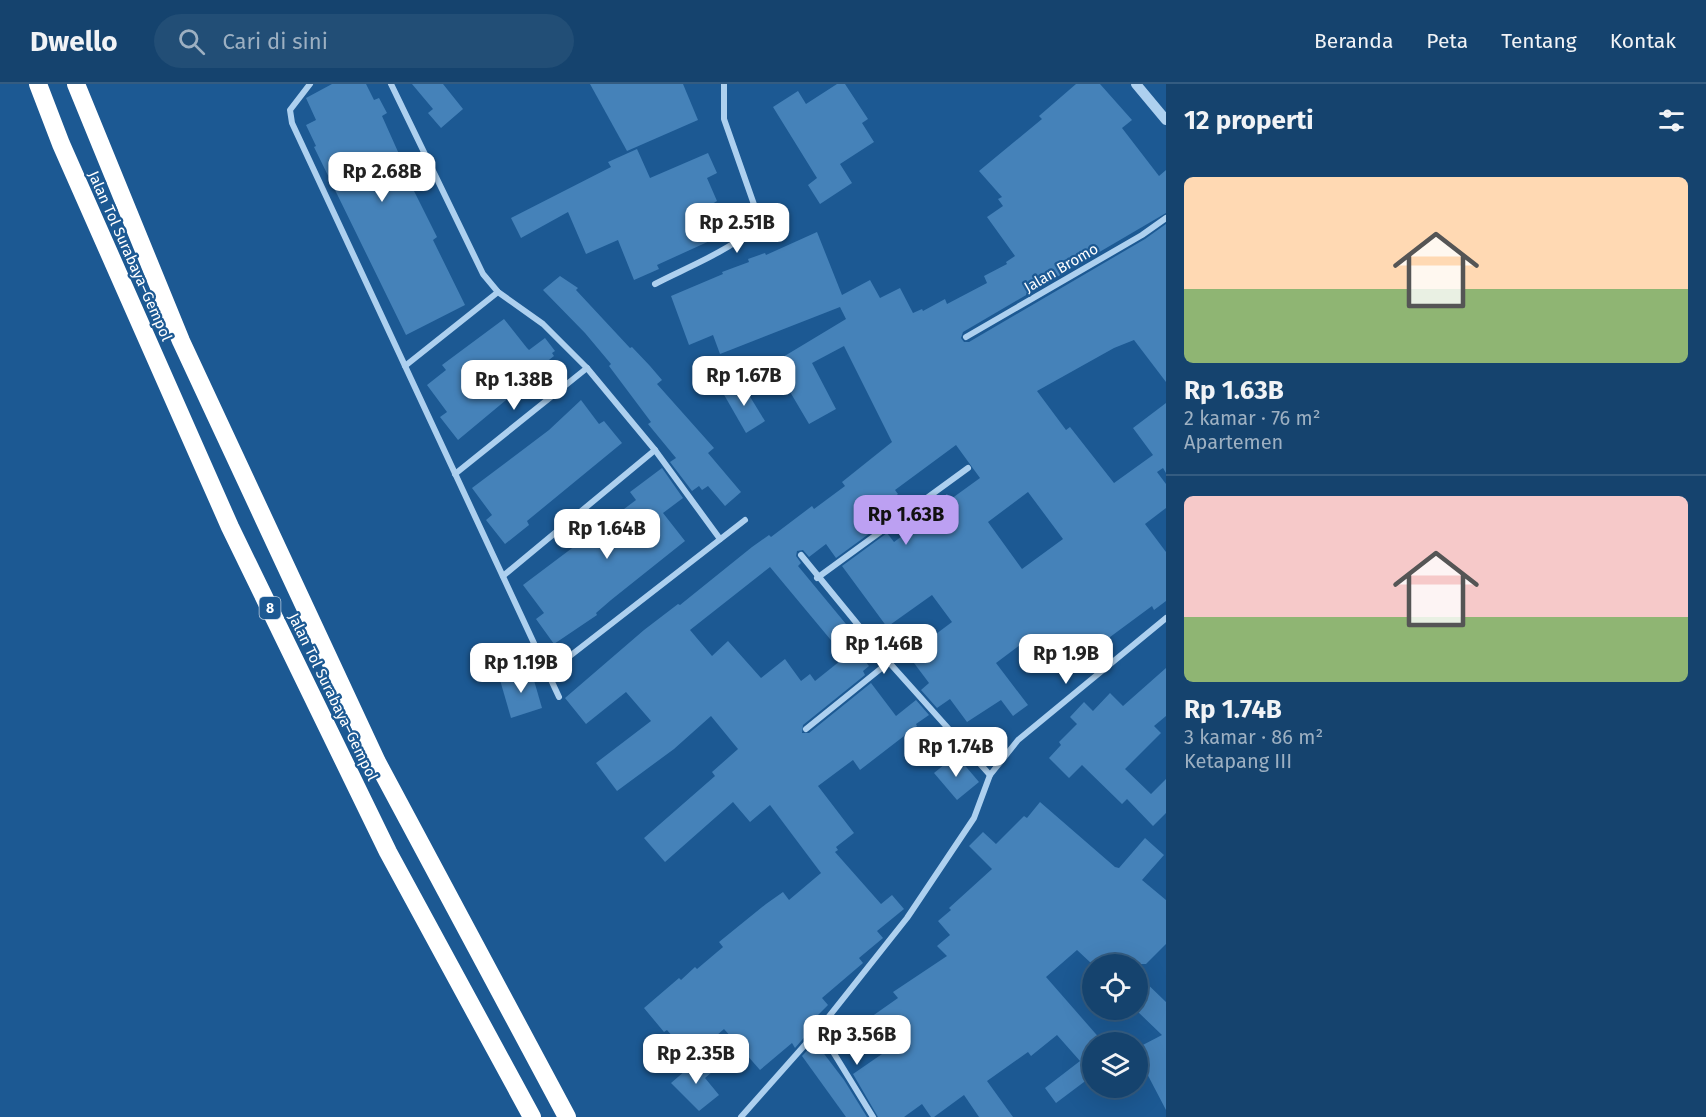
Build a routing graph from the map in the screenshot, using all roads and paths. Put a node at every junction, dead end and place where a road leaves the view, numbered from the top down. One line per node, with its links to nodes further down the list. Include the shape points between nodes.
1 (38, 84): 29 (highway, Jalan Tol Surabaya–Gempol / 8, via 230,527 388,852)
2 (76, 84): 30 (highway, Jalan Tol Surabaya–Gempol / 8, via 181,340 377,762)
3 (310, 84): 12 (street, via 294,103 290,117)
4 (391, 84): 10 (street, via 483,274)
5 (724, 84): 9 (street, via 724,119 757,213 756,221 736,241)
6 (1136, 84): 7 (street)
7 (1166, 120)
8 (1166, 218): 11 (street, Jalan Bromo)
9 (655, 284)
10 (498, 292): 12 (street); 13 (street, via 543,324)
11 (966, 337)
12 (405, 366): 16 (street)
13 (587, 368): 14 (street); 16 (street)
14 (655, 450): 18 (street); 20 (street)
15 (968, 468): 21 (street)
16 (455, 474): 20 (street)
17 (745, 520): 18 (street)
18 (720, 539): 24 (street)
19 (801, 555): 21 (street)
20 (503, 576): 24 (street)
21 (818, 578): 23 (street)
22 (1166, 618): 27 (street, via 1018,740)
23 (889, 662): 26 (street); 27 (street)
24 (548, 673): 25 (street)
25 (559, 697)
26 (806, 729)
27 (990, 775): 28 (street, via 983,799 963,836 907,918)
28 (819, 1029): 31 (street); 32 (street)
29 (532, 1117)
30 (567, 1117)
31 (741, 1117)
32 (873, 1117)

